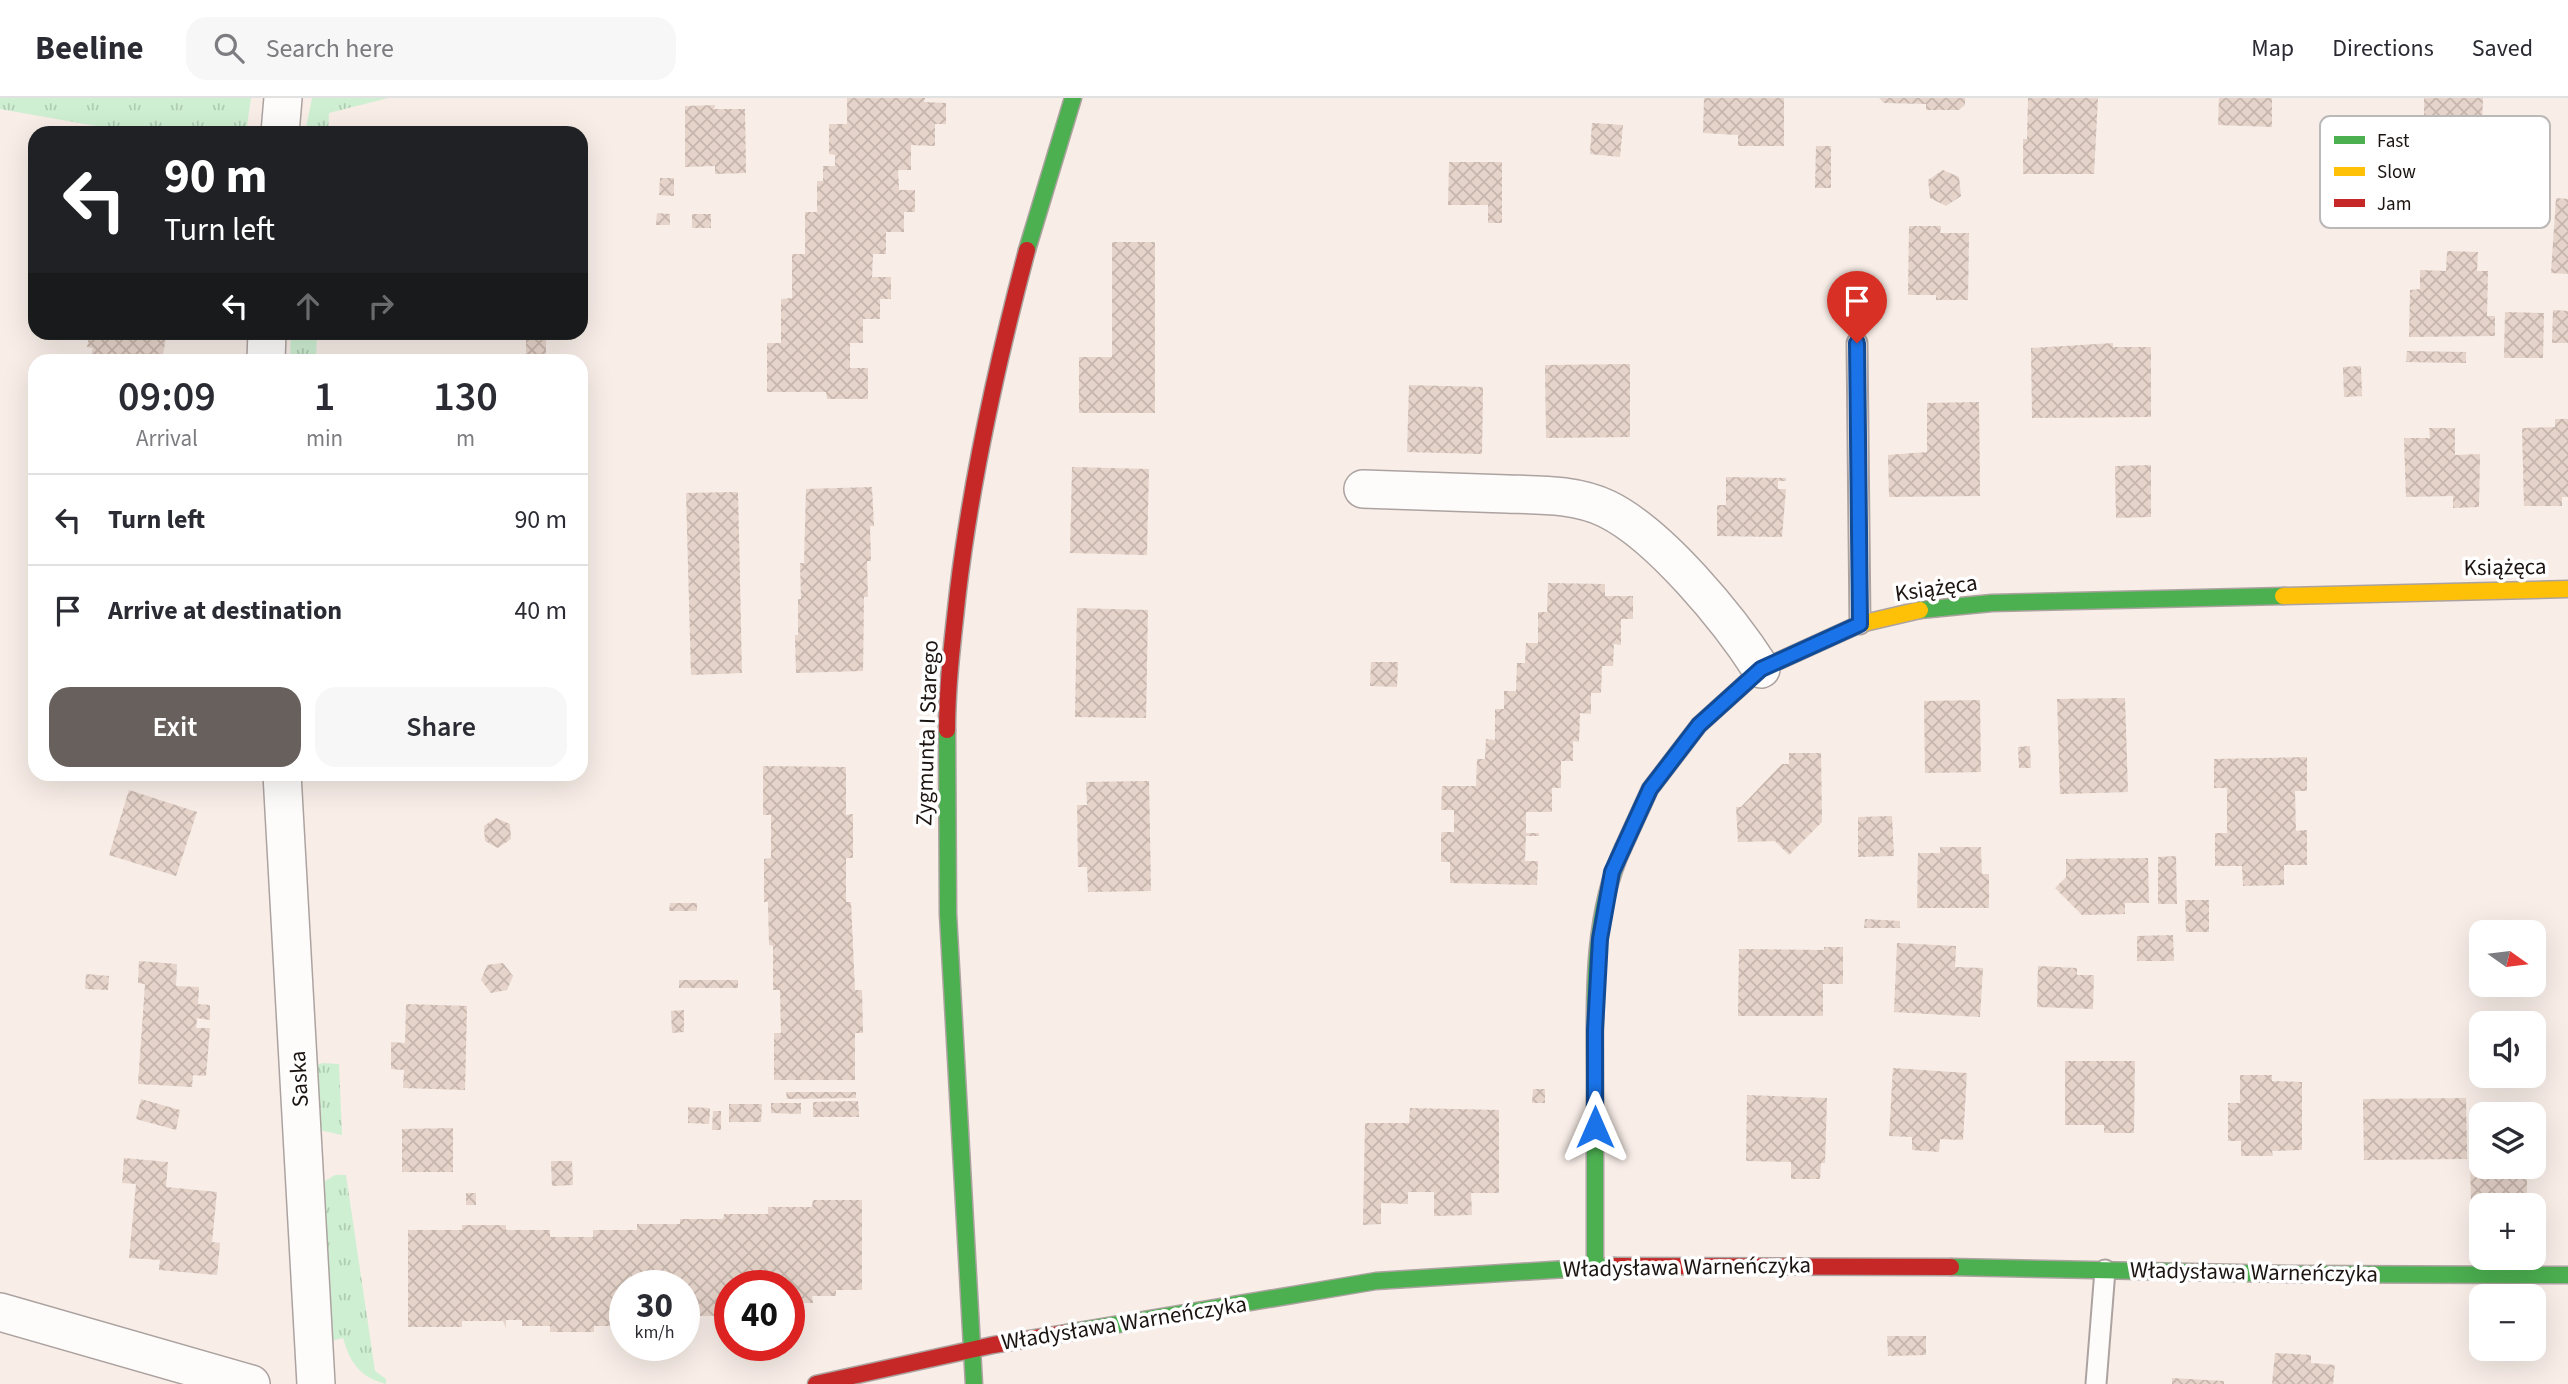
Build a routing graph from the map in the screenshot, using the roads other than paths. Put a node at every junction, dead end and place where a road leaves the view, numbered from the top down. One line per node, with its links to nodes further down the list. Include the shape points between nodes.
1 (283, 98): 3 (street)
2 (1073, 98): 14 (street, Zygmunta I Starego, via 994,374 954,628 947,721 948,914)
3 (281, 126)
4 (1857, 343): 7 (lane)
5 (1363, 489): 8 (street, via 1563,496 1606,509 1669,557 1739,635)
6 (2568, 589): 7 (street, Książęca, via 1992,603 1931,607)
7 (1860, 624): 8 (street, Książęca)
8 (1761, 669): 10 (street, Książęca, via 1699,725 1650,789 1612,872 1600,939 1595,1030)
9 (282, 781): 16 (street, Saska)
10 (1595, 1266): 11 (street, Władysława Warneńczyka); 14 (street, Władysława Warneńczyka, via 1376,1281)
11 (2105, 1270): 12 (street, Władysława Warneńczyka); 19 (lane)
12 (2568, 1275)
13 (0, 1312): 15 (street)
14 (972, 1349): 17 (street, Władysława Warneńczyka); 18 (street, Zygmunta I Starego)
15 (251, 1384)
16 (316, 1384)
17 (816, 1384)
18 (974, 1384)
19 (2096, 1384)

